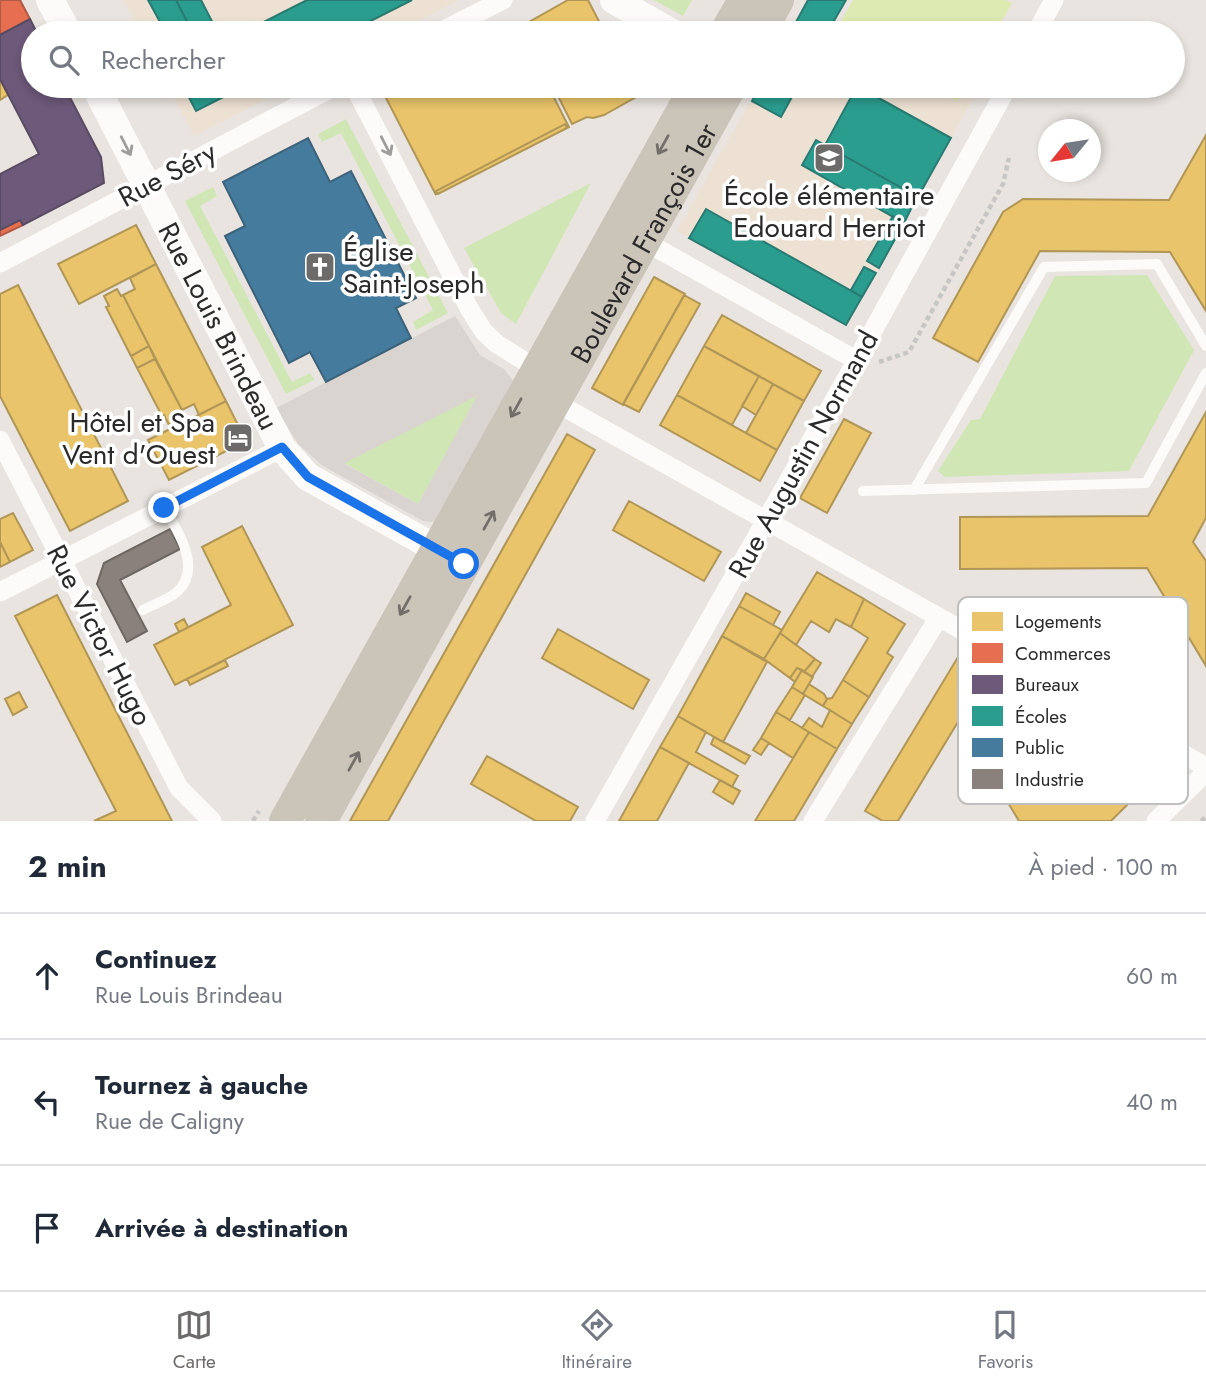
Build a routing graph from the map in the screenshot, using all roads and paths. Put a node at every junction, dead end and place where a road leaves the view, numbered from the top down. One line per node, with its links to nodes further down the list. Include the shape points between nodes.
1 (50, 0): 7 (main road)
2 (503, 0): 8 (street)
3 (614, 0): 9 (main road)
4 (744, 0): 10 (main road)
5 (778, 0): 11 (main road)
6 (1054, 0): 12 (street)
7 (61, 21)
8 (462, 21)
9 (651, 21)
10 (732, 21)
11 (767, 21)
12 (1043, 21)
13 (101, 98): 20 (main road, Rue Louis Brindeau, one-way to 20)
14 (312, 98): 20 (street, Rue Séry)
15 (360, 98): 25 (street, one-way to 25, via 484,332)
16 (689, 98): 25 (main road, Boulevard François 1er, one-way to 25)
17 (723, 98): 21 (main road, Boulevard François 1er)
18 (1002, 98): 24 (street, Rue Augustin Normand)
19 (1009, 158): 24 (path, via 1003,184 909,352)
20 (146, 185): 22 (street, Rue Séry); 29 (main road, Rue Louis Brindeau)
21 (644, 241): 24 (street); 27 (main road, Boulevard François 1er)
22 (0, 263)
23 (1206, 345): 30 (lane, via 1157,264 1044,267)
24 (863, 363): 33 (street, Rue Augustin Normand)
25 (537, 369): 27 (street, Boulevard François 1er); 34 (main road, Boulevard François 1er, one-way to 34)
26 (1206, 373): 30 (lane, via 1146,483)
27 (555, 402): 33 (street); 36 (main road, Boulevard François 1er, one-way to 27)
28 (0, 440): 35 (street, Rue Victor Hugo)
29 (282, 447): 32 (street); 34 (main road, Rue Louis Brindeau, via 308,477)
30 (914, 490): 31 (lane)
31 (863, 491)
32 (164, 508): 35 (street); 38 (lane, via 182,541 186,582 177,593)
33 (766, 520): 39 (street); 49 (street, Rue Augustin Normand)
34 (437, 549): 36 (main road, Rue Louis Brindeau); 47 (main road, Boulevard François 1er, one-way to 47)
35 (62, 560): 37 (street); 46 (street, Rue Victor Hugo, via 179,788)
36 (464, 564): 48 (main road, Boulevard François 1er, one-way to 36)
37 (0, 592)
38 (144, 610)
39 (939, 617): 40 (street); 50 (street)
40 (958, 628)
41 (1188, 759): 42 (street)
42 (1206, 769): 43 (street)
43 (1188, 788)
44 (1172, 804): 51 (street)
45 (1206, 817): 52 (path)
46 (212, 821)
47 (285, 821)
48 (321, 821)
49 (595, 821)
50 (813, 821)
51 (1156, 821)
52 (1201, 821)

